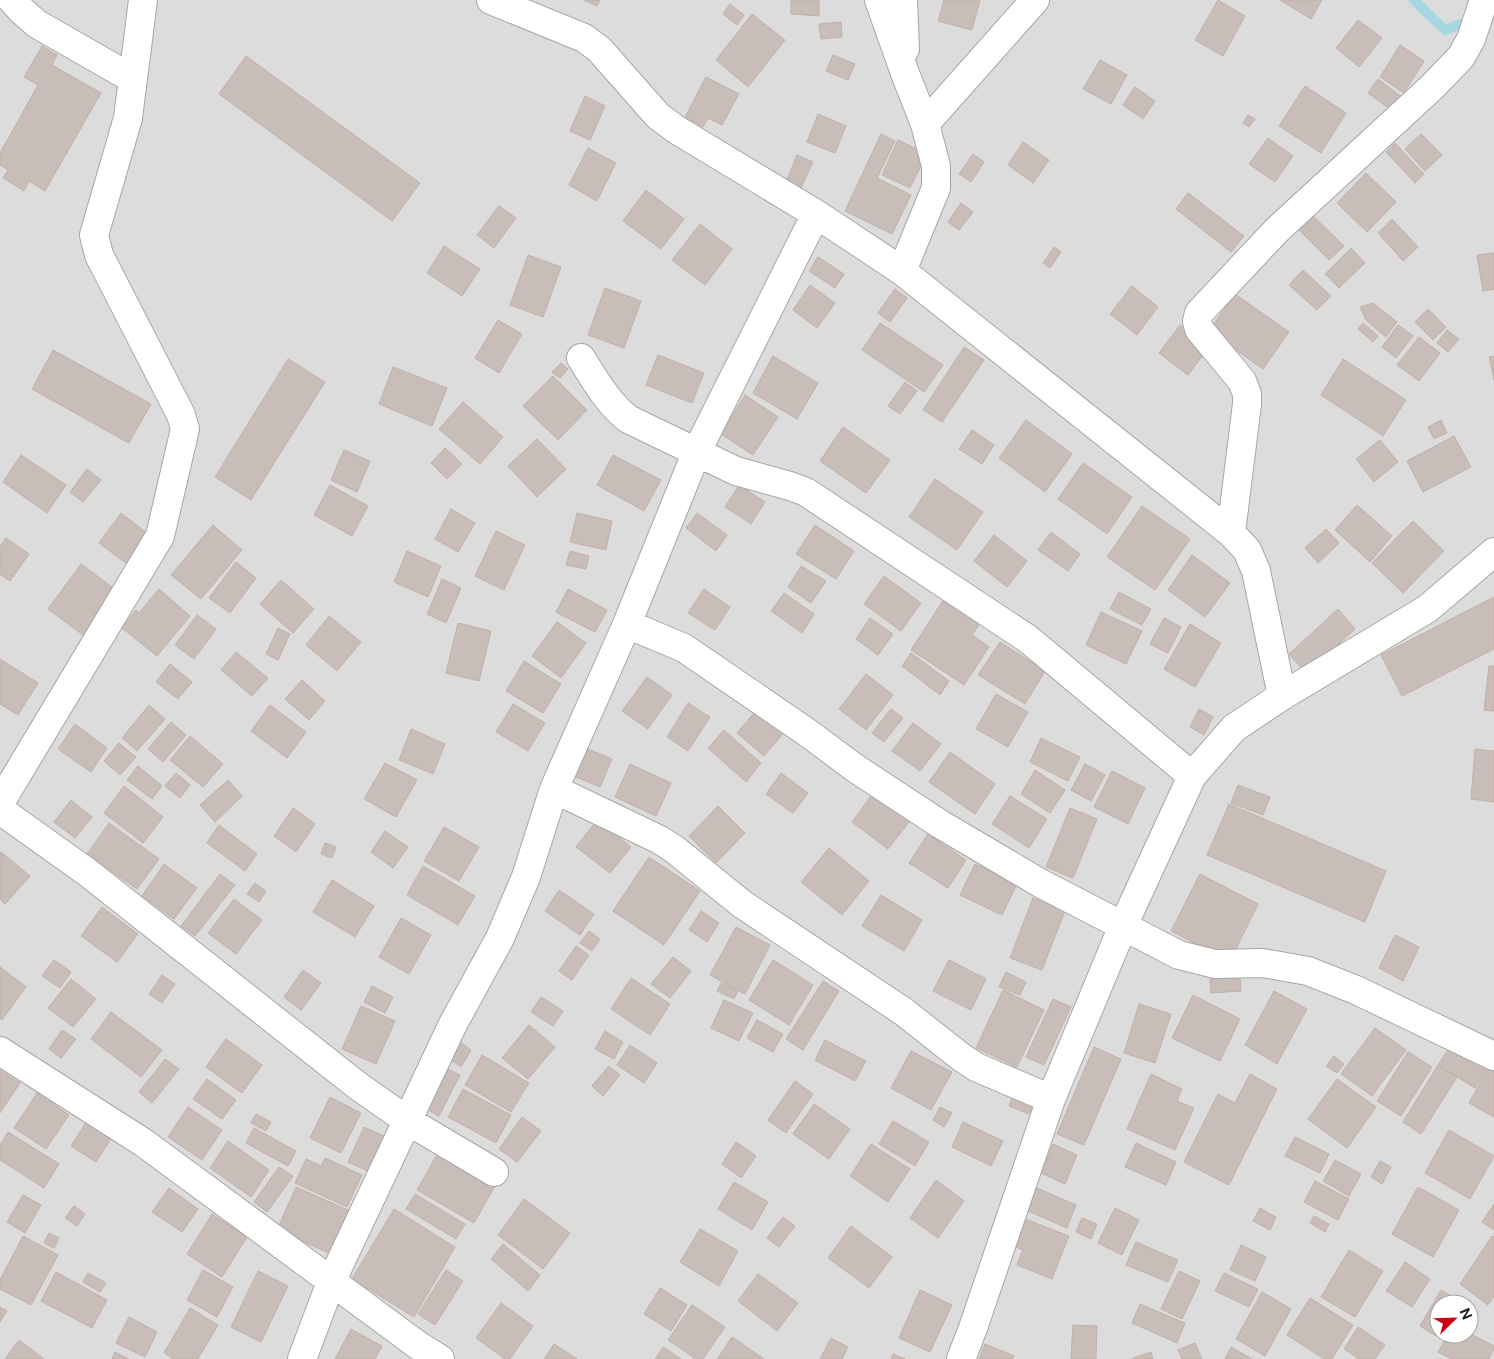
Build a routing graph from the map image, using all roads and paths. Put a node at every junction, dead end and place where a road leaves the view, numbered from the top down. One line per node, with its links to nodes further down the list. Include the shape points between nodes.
1 (12, 0): 9 (street, via 37,24)
2 (143, 0): 9 (street)
3 (491, 0): 11 (street, via 584,38 599,49 658,116 676,130)
4 (879, 0): 8 (street)
5 (903, 0): 8 (street)
6 (1035, 0): 10 (street)
7 (1484, 0): 15 (street, via 1472,39 1461,57 1276,231 1199,313 1199,329 1242,381 1247,394)
8 (906, 76): 10 (street)
9 (133, 79): 21 (street, via 128,118 94,235 99,255 181,415 185,429 160,536)
10 (925, 124): 12 (street, via 936,166 936,188)
11 (816, 214): 12 (street); 14 (street)
12 (902, 271): 15 (street)
13 (581, 358): 14 (street, via 608,400 628,419)
14 (697, 451): 17 (street); 19 (street, via 736,471 806,492 1028,639)
15 (1231, 533): 18 (street, via 1246,550 1256,571)
16 (1494, 552): 18 (street, via 1427,609)
17 (627, 624): 20 (street); 23 (street, via 684,648 940,824)
18 (1282, 696): 19 (street, via 1234,728)
19 (1192, 776): 23 (street)
20 (554, 789): 26 (street, via 667,844 742,904 904,1012 960,1057); 27 (street, via 526,876 500,938 453,1024)
21 (0, 803)
22 (0, 810): 27 (street, via 87,872 358,1086)
23 (1123, 926): 25 (street, via 1179,954 1215,964 1263,963 1308,971 1356,990); 26 (street)
24 (0, 1050): 29 (street, via 144,1143)
25 (1494, 1056)
26 (1051, 1099): 32 (street)
27 (408, 1121): 28 (street); 29 (street)
28 (494, 1172)
29 (331, 1282): 30 (street); 31 (street)
30 (302, 1359)
31 (440, 1359)
32 (961, 1359)

